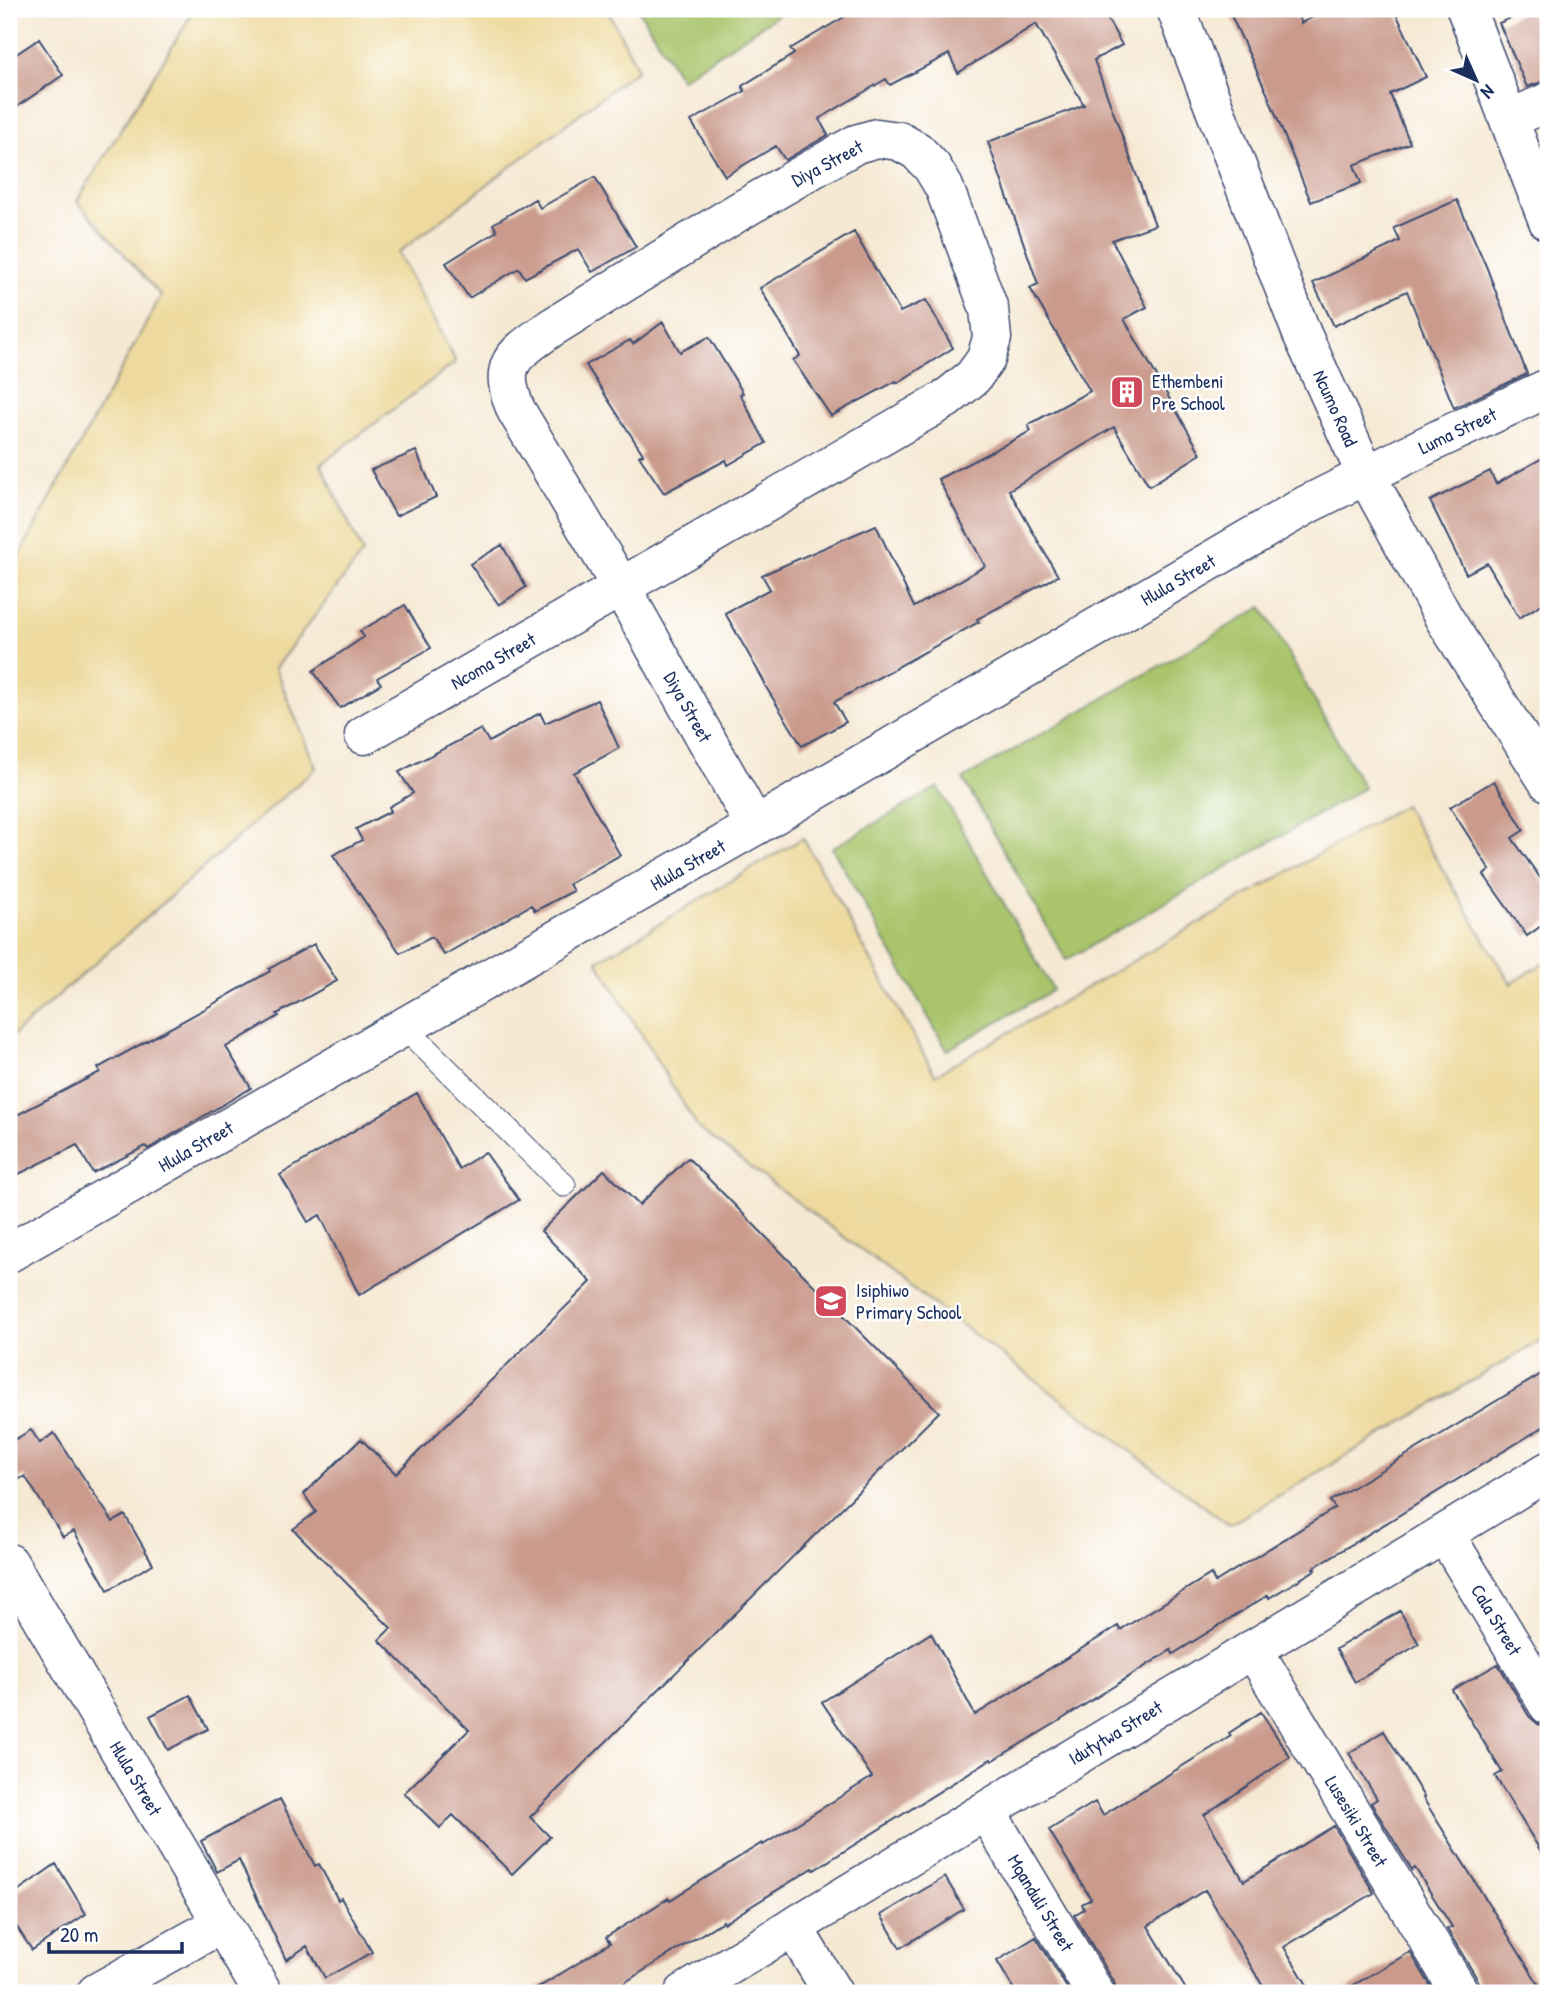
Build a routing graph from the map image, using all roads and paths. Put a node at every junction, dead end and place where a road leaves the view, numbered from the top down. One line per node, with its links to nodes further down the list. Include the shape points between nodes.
1 (1176, 9): 7 (street, Ncumo Road, via 1302,334)
2 (1466, 9): 4 (street)
3 (1548, 102): 4 (street)
4 (1509, 119): 5 (street)
5 (1548, 221)
6 (1548, 388): 7 (street, Luma Street)
7 (1366, 475): 10 (street, Ncumo Road, via 1444,618); 11 (street, Hlula Street)
8 (621, 587): 8 (street, Diya Street, via 946,399 973,377 986,359 992,338 989,309 944,187 917,151 877,138 856,144 551,328 510,362 508,391 516,410); 9 (street, Ncoma Street); 11 (street, Diya Street)
9 (363, 735)
10 (1548, 782)
11 (755, 827): 12 (street, Hlula Street)
12 (402, 1027): 13 (lane); 14 (street, Hlula Street)
13 (564, 1185)
14 (9, 1253)
15 (1548, 1471): 16 (street, Idutytwa Street)
16 (1445, 1534): 18 (street, Idutytwa Street); 19 (street, Cala Street)
17 (9, 1563): 21 (street, Hlula Street)
18 (1253, 1649): 20 (street, Idutytwa Street); 28 (street, Lusesiki Street)
19 (1548, 1705)
20 (986, 1811): 22 (street, Idutytwa Street); 27 (street, Mqanduli Street)
21 (221, 1924): 23 (street); 24 (street, Hlula Street)
22 (793, 1927): 25 (street, Idutytwa Street); 26 (street)
23 (96, 1993)
24 (263, 1993)
25 (684, 1993)
26 (833, 1993)
27 (1095, 1993)
28 (1460, 1993)

